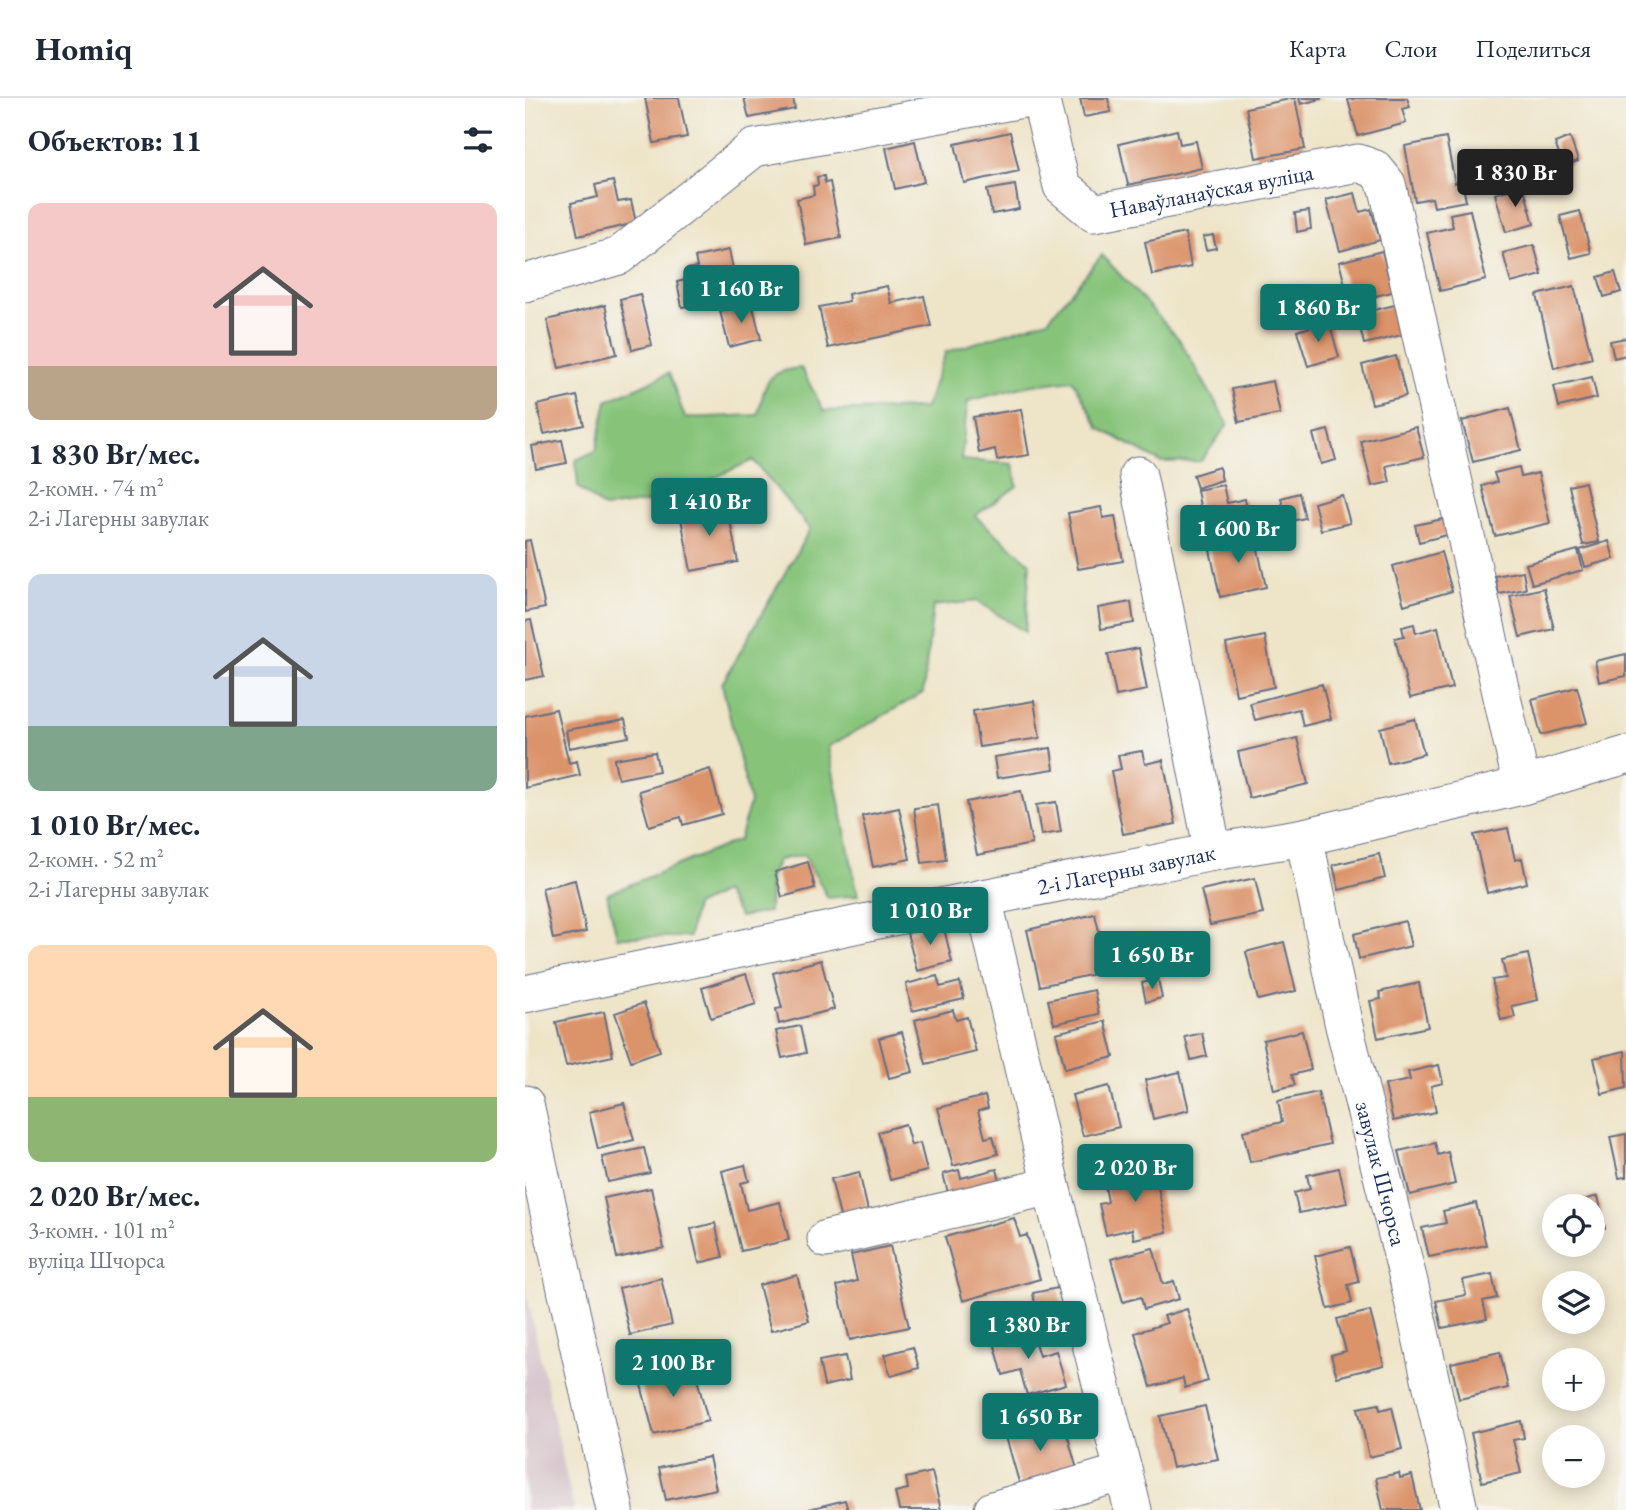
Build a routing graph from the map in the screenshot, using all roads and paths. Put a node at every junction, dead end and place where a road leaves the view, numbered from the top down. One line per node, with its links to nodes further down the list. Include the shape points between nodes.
1 (1028, 98): 3 (street, via 754,148 619,256)
2 (1040, 98): 6 (street, Наваўланаўская вуліца, via 1062,186 1094,213 1358,163 1375,169 1387,184)
3 (525, 283)
4 (1138, 475): 8 (street)
5 (1624, 765): 6 (street, 2-і Лагерны завулак)
6 (1522, 786): 7 (street, 2-і Лагерны завулак)
7 (1304, 837): 8 (street, 2-і Лагерны завулак); 18 (street, завулак Шчорса)
8 (1213, 852): 9 (street, 2-і Лагерны завулак)
9 (983, 898): 10 (street, 2-і Лагерны завулак); 12 (street)
10 (525, 994)
11 (525, 1104): 15 (street)
12 (1051, 1186): 13 (street); 14 (street)
13 (826, 1239)
14 (1124, 1472): 16 (street); 17 (street)
15 (615, 1510)
16 (993, 1510)
17 (1133, 1510)
18 (1459, 1510)

